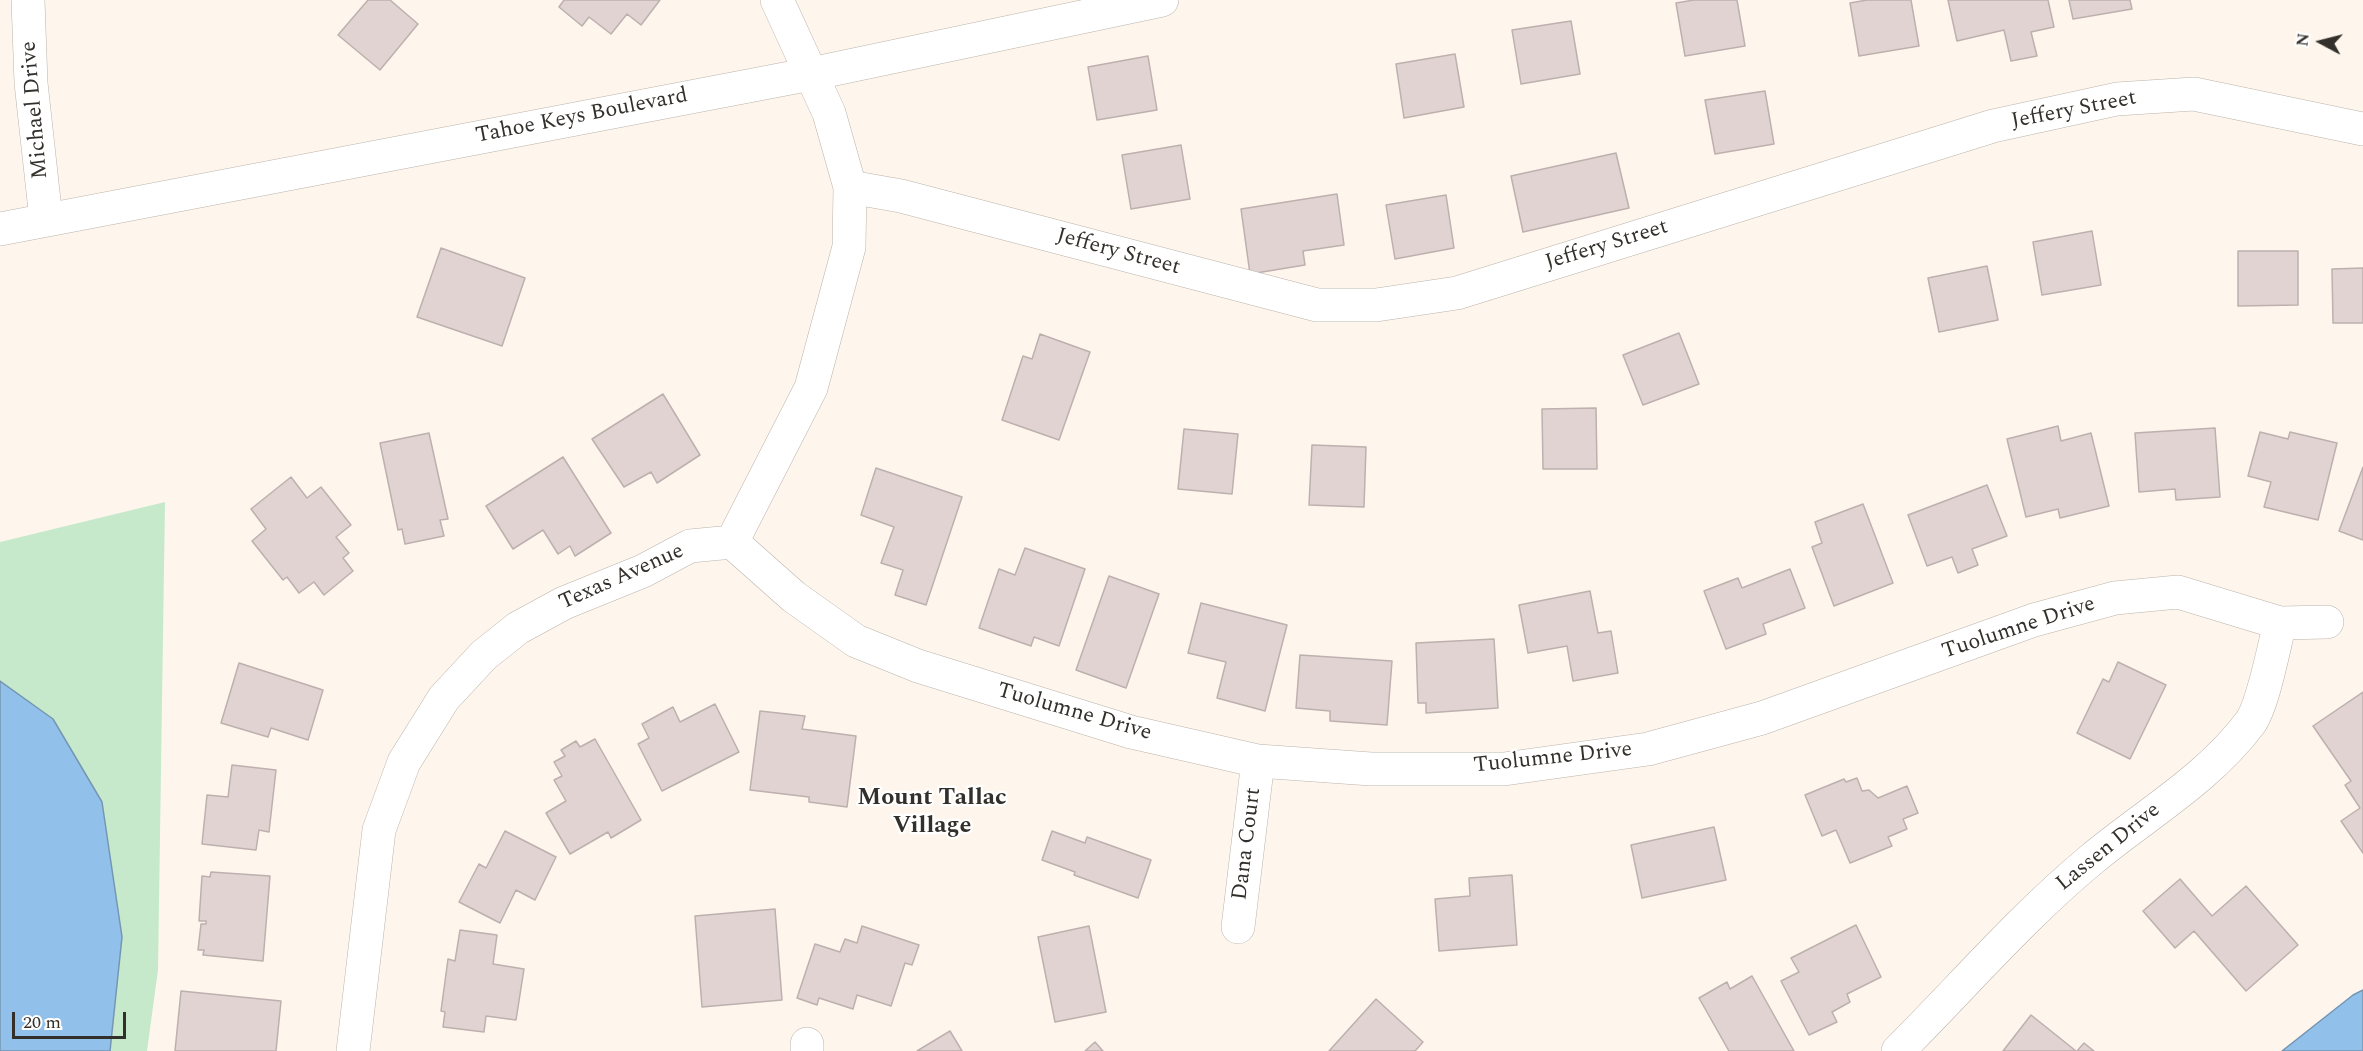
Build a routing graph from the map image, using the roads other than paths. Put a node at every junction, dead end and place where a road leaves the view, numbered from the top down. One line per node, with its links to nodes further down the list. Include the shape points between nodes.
1 (28, 0): 7 (street, Michael Drive, via 31,83)
2 (777, 0): 4 (street)
3 (1162, 0): 4 (street, Tahoe Keys Boulevard)
4 (811, 74): 6 (street, via 829,113); 7 (street, Tahoe Keys Boulevard)
5 (2363, 129): 6 (street, Jeffery Street, via 2194,94 2117,99 1993,126 1457,293 1376,304 1317,305 901,196)
6 (850, 187): 9 (street, via 849,247 811,387)
7 (46, 219): 8 (street, Tahoe Keys Boulevard)
8 (0, 229)
9 (732, 542): 12 (street, Tuolumne Drive, via 794,597 856,641 918,666 1049,708 1131,732); 14 (street, Texas Avenue, via 690,546 643,572 564,603 527,623 484,655 444,698 404,762 379,830)
10 (2327, 622): 11 (street, Tuolumne Drive)
11 (2280, 623): 12 (street, Tuolumne Drive, via 2178,592 2115,598 2034,620 1762,718 1648,749 1504,769 1371,769); 15 (street, Lassen Drive, via 2252,721 2217,762 2092,859 2023,920)
12 (1258, 761): 13 (street, Dana Court)
13 (1238, 927)
14 (353, 1051)
15 (1898, 1051)

